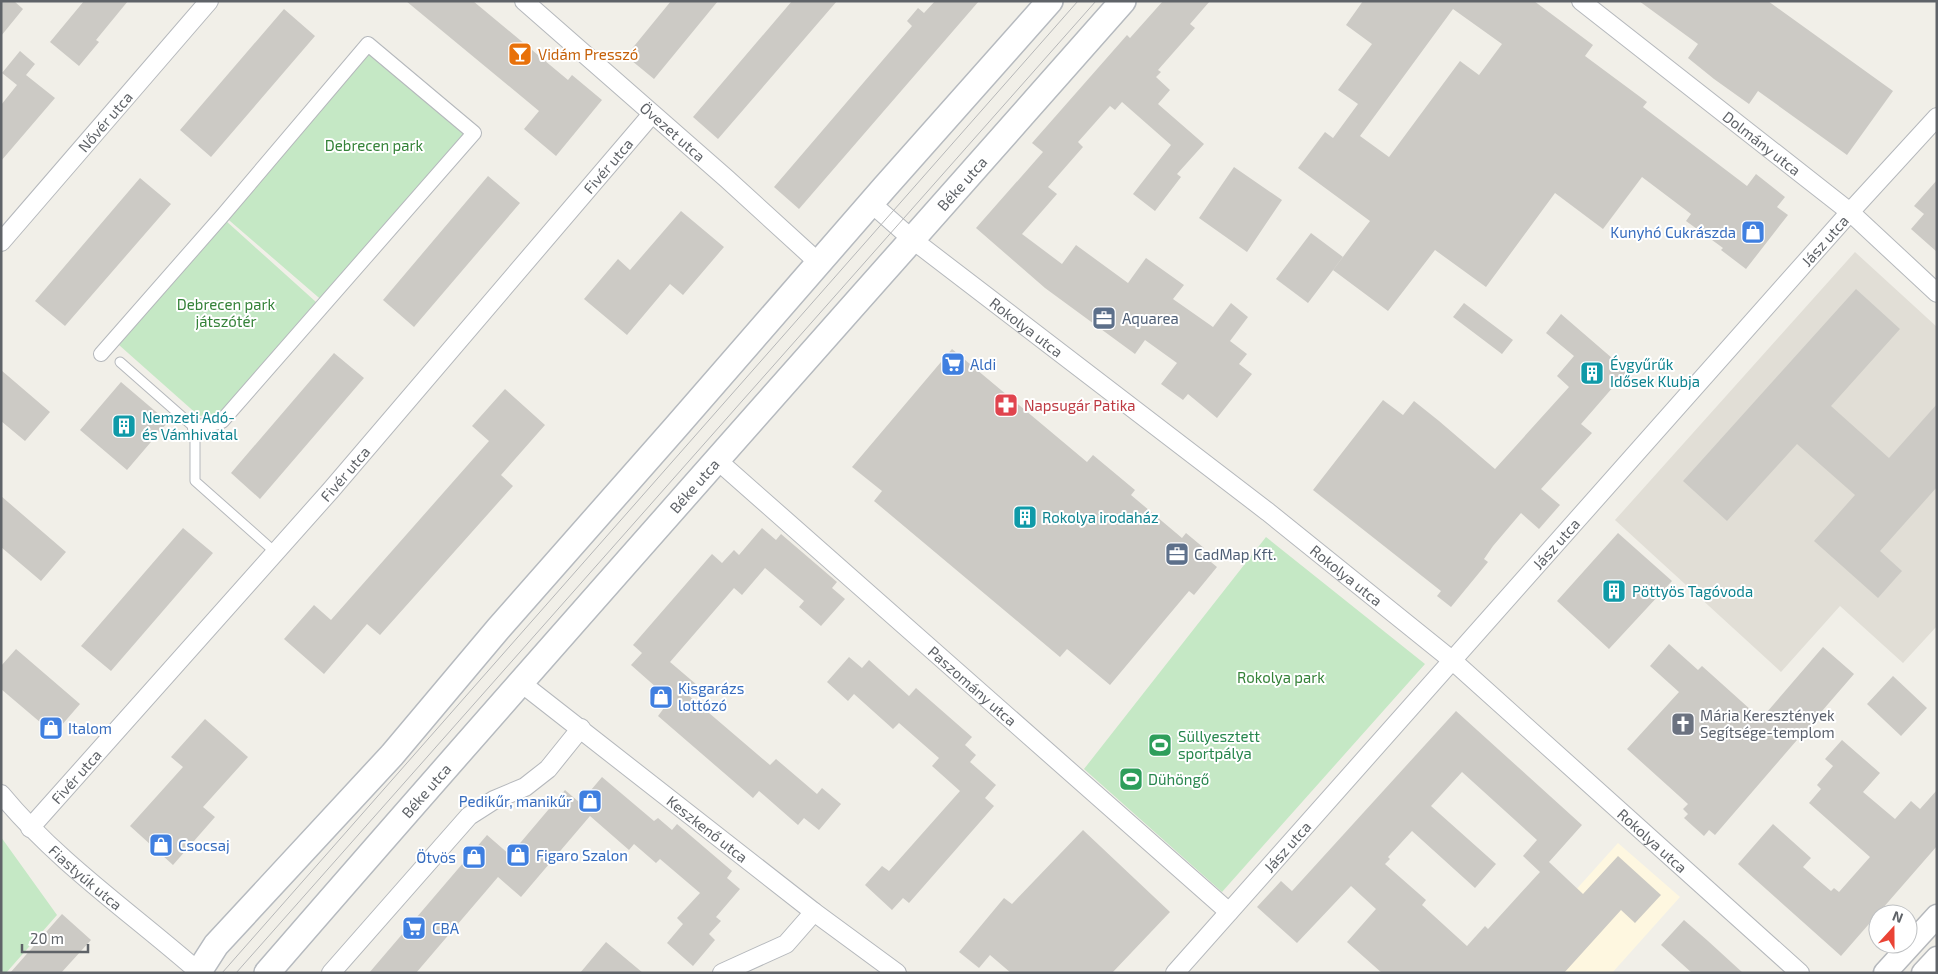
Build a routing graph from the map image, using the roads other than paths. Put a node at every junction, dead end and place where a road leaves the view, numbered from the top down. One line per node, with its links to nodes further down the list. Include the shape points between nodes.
1 (209, 1): 11 (street, Nővér utca)
2 (524, 1): 6 (street, Övezet utca)
3 (1050, 1): 8 (main road)
4 (1123, 1): 10 (main road, Béke utca)
5 (1581, 1): 9 (street, Dolmány utca)
6 (652, 114): 12 (street, Övezet utca); 18 (street, Fivér utca, via 363,454)
7 (1937, 117): 9 (street, Jász utca)
8 (870, 203): 10 (street, Rokolya utca); 12 (main road)
9 (1850, 212): 13 (street, Dolmány utca); 19 (street, Jász utca)
10 (913, 240): 17 (main road, Béke utca); 19 (street, Rokolya utca, via 1268,512)
11 (1, 242)
12 (819, 263): 28 (main road, via 498,629 392,755 216,945)
13 (1937, 293)
14 (100, 354): 16 (street, via 368,44 474,133 222,421)
15 (120, 362): 16 (lane)
16 (195, 428): 18 (lane, via 195,481)
17 (717, 460): 20 (main road, Béke utca); 25 (street, Paszomány utca)
18 (275, 552): 23 (street, Fivér utca)
19 (1452, 661): 25 (street, Jász utca); 34 (street, Rokolya utca)
20 (520, 682): 21 (street, Keszkenő utca); 29 (main road, Béke utca)
21 (581, 728): 24 (street, Keszkenő utca); 30 (street, via 548,769 525,787 494,800 469,816)
22 (1, 794): 23 (street, Fiastyúk utca)
23 (30, 828): 28 (street, Fiastyúk utca)
24 (814, 912): 31 (street, via 786,944); 32 (street, Keszkenő utca)
25 (1229, 912): 33 (street, Jász utca)
26 (1937, 916): 35 (street)
27 (1937, 958): 36 (street)
28 (199, 972)
29 (268, 973)
30 (331, 973)
31 (722, 973)
32 (897, 973)
33 (1175, 973)
34 (1800, 973)
35 (1885, 973)
36 (1923, 973)

